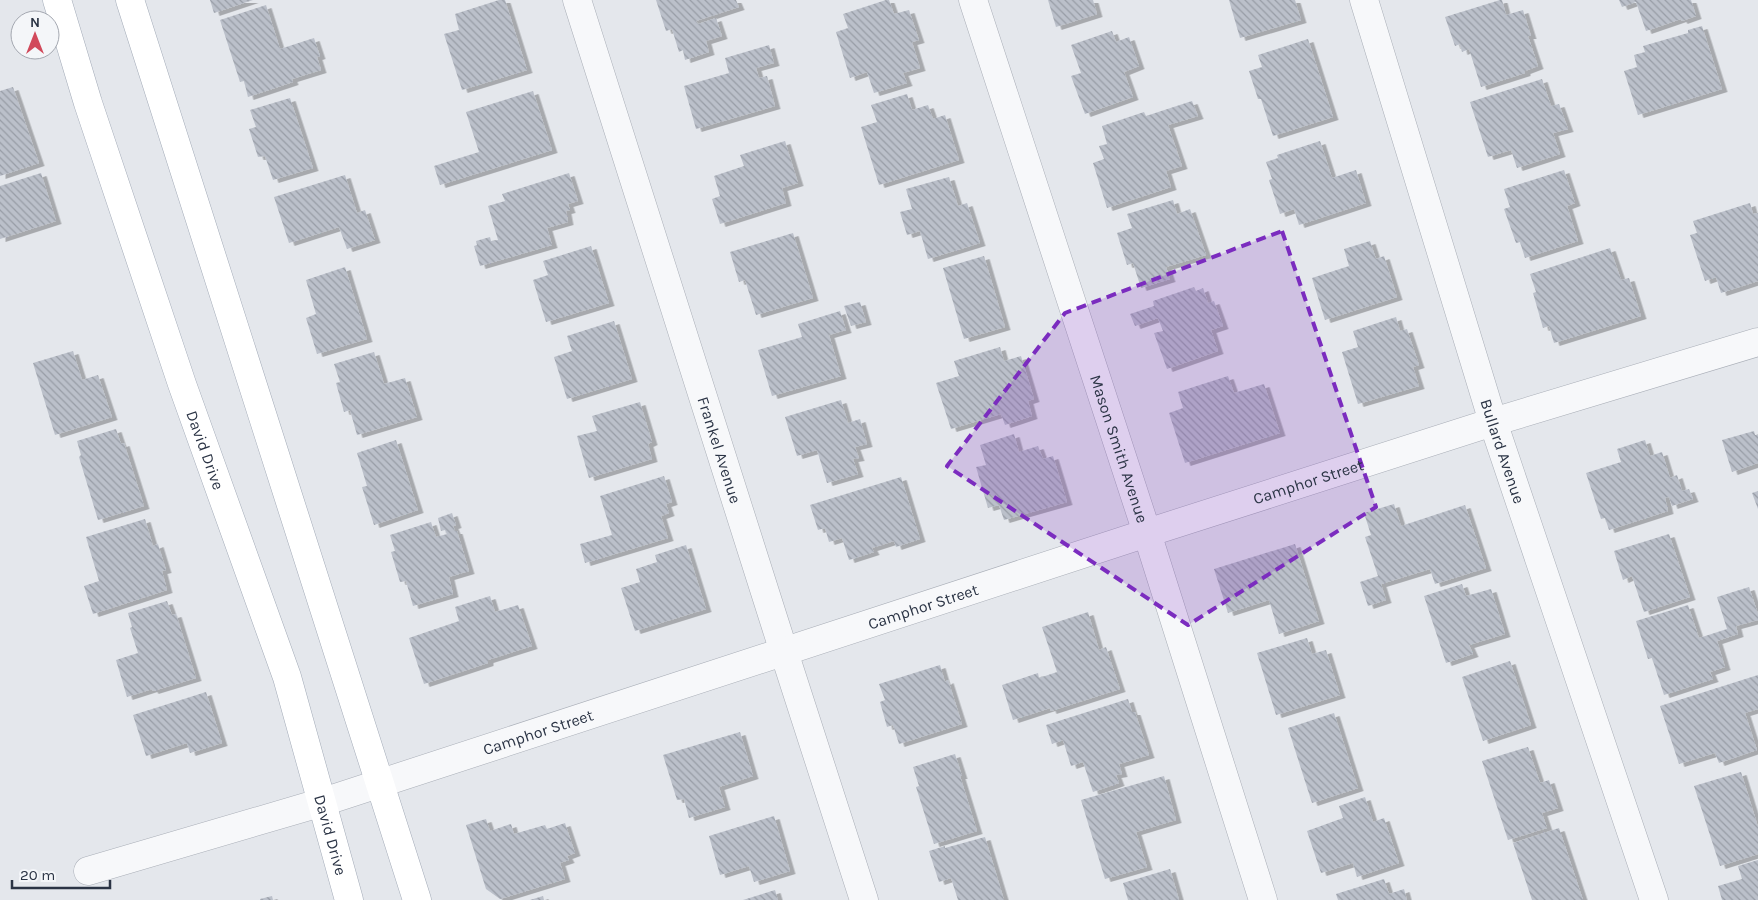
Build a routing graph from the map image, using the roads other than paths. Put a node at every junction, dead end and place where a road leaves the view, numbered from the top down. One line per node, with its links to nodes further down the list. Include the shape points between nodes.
1 (57, 0): 11 (main road, David Drive, via 182,384 287,677)
2 (130, 0): 10 (main road)
3 (577, 0): 9 (street, Frankel Avenue)
4 (973, 0): 8 (street, Mason Smith Avenue)
5 (1364, 0): 7 (street, Bullard Avenue)
6 (1758, 342): 7 (street, Camphor Street)
7 (1493, 422): 8 (street, Camphor Street); 17 (street, Bullard Avenue)
8 (1147, 533): 9 (street, Camphor Street); 16 (street, Mason Smith Avenue)
9 (784, 652): 10 (street, Camphor Street); 15 (street, Frankel Avenue)
10 (380, 783): 11 (street, Camphor Street); 14 (main road)
11 (322, 802): 12 (street, Camphor Street); 13 (main road, David Drive)
12 (88, 871)
13 (349, 900)
14 (417, 900)
15 (864, 900)
16 (1263, 900)
17 (1654, 900)

